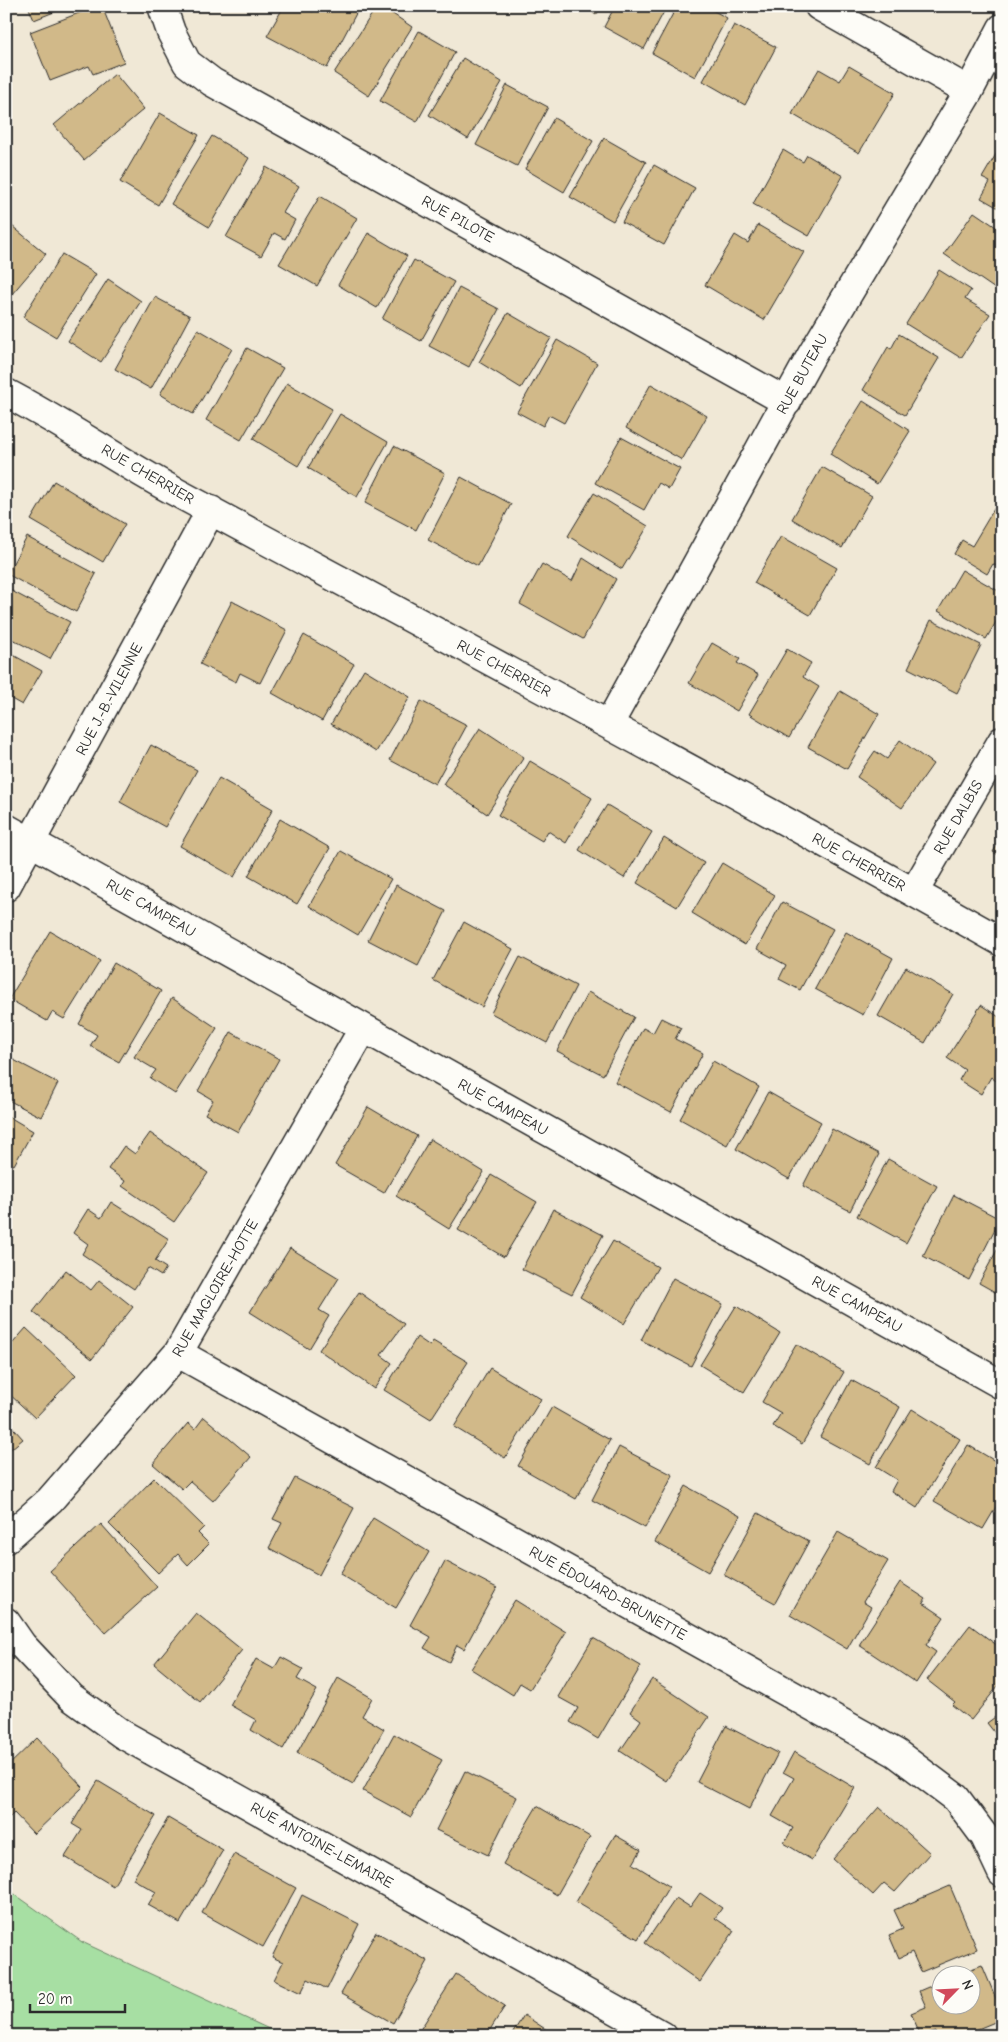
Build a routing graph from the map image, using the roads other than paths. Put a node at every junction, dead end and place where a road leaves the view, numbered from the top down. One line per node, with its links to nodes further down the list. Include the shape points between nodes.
1 (162, 6): 6 (street, RUE PILOTE, via 170,32 187,63 212,82)
2 (819, 6): 4 (street)
3 (1002, 28): 4 (street, RUE BUTEAU)
4 (969, 91): 6 (street, RUE BUTEAU, via 811,356)
5 (6, 393): 7 (street, RUE CHERRIER)
6 (787, 402): 8 (street, RUE BUTEAU)
7 (211, 510): 8 (street, RUE CHERRIER); 11 (street, RUE J.-B.-VILENNE)
8 (609, 724): 13 (street, RUE CHERRIER)
9 (1002, 741): 13 (street, RUE DALBIS)
10 (6, 828): 11 (street, RUE CAMPEAU)
11 (32, 841): 12 (street, RUE J.-B.-VILENNE); 15 (street, RUE CAMPEAU)
12 (6, 887)
13 (914, 892): 14 (street, RUE CHERRIER)
14 (1002, 942)
15 (363, 1029): 16 (street, RUE MAGLOIRE-HOTTE); 17 (street, RUE CAMPEAU)
16 (178, 1353): 18 (street, RUE MAGLOIRE-HOTTE, via 50,1500); 20 (street, RUE ÉDOUARD-BRUNETTE, via 896,1753 956,1798 986,1837)
17 (1002, 1385)
18 (6, 1539)
19 (6, 1622): 21 (street, RUE ANTOINE-LEMAIRE, via 22,1645 71,1698 122,1734)
20 (1002, 1873)
21 (663, 2036)

